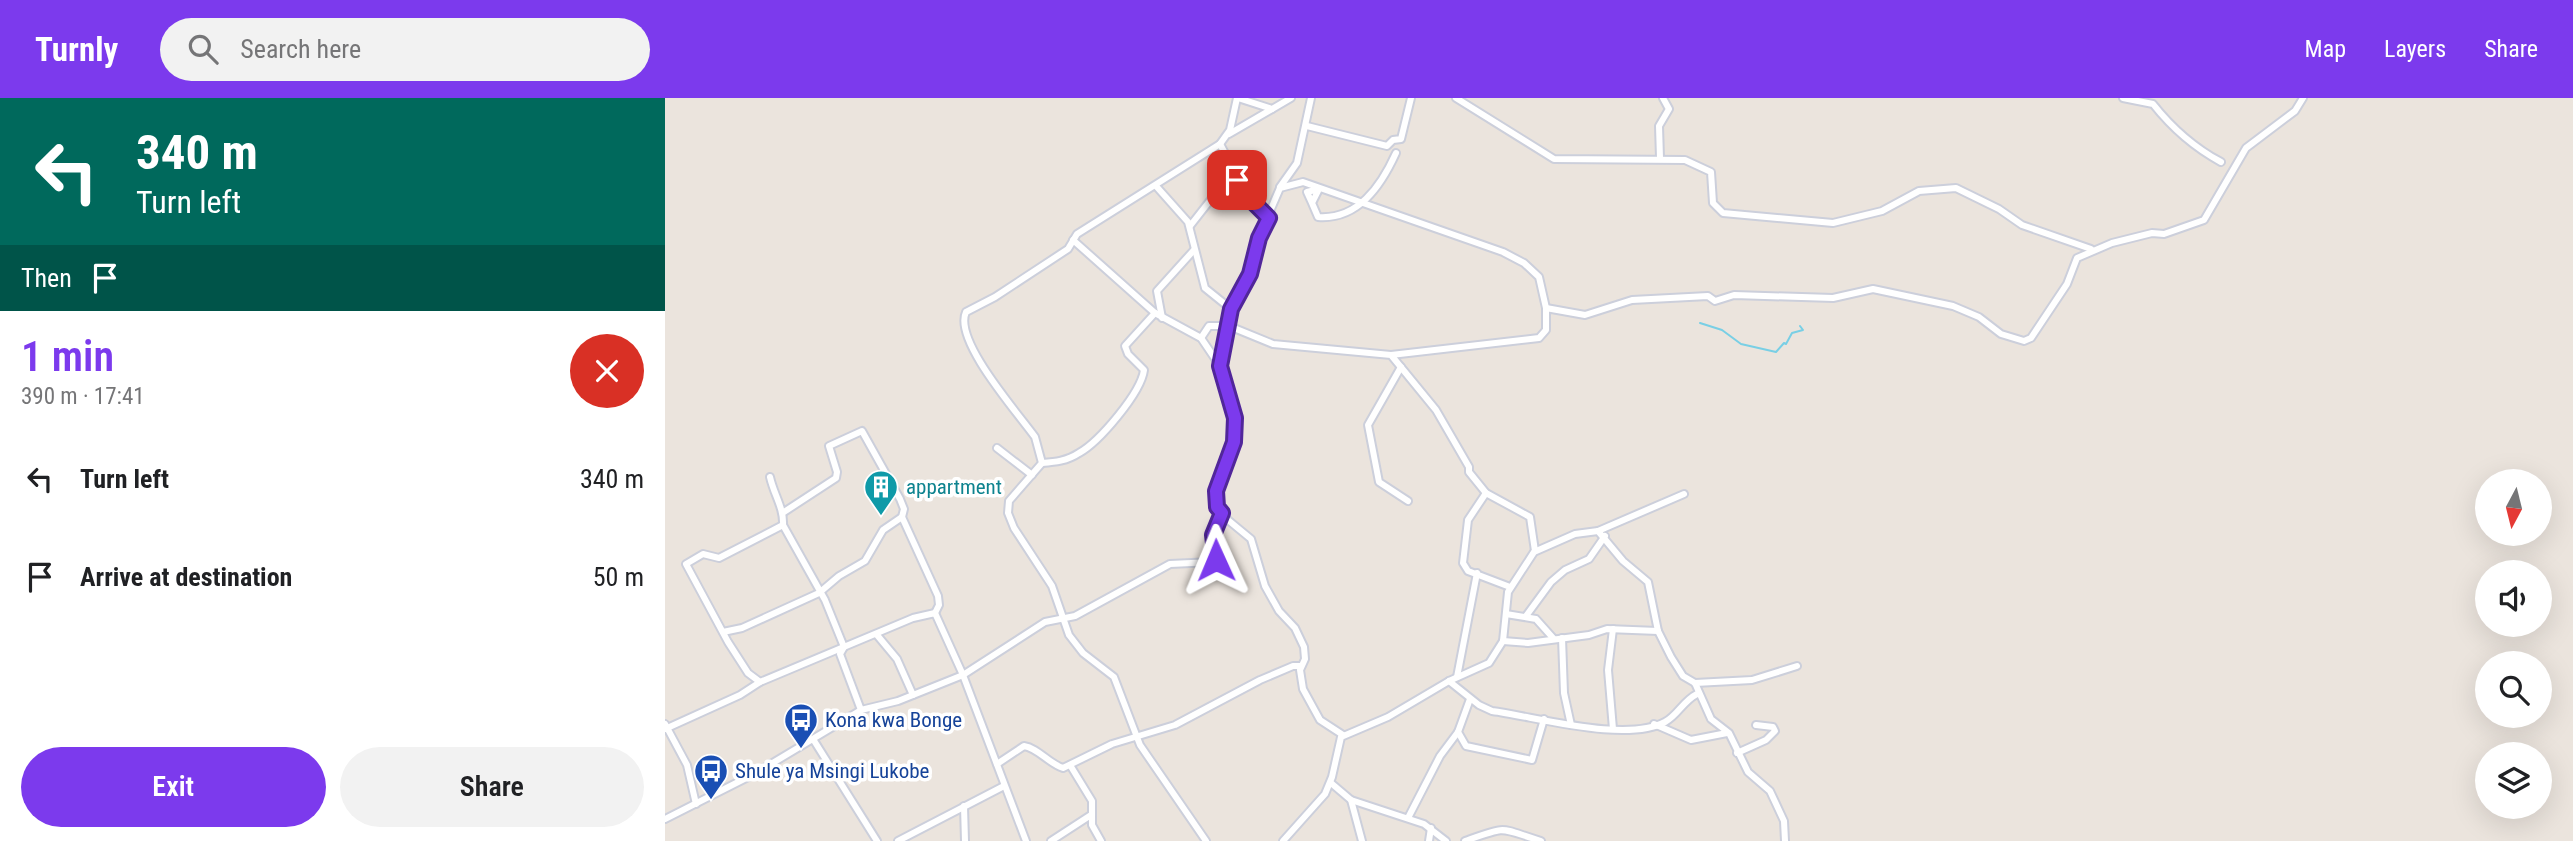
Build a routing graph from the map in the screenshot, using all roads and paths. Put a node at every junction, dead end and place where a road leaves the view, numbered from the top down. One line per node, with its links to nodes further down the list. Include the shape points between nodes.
1 (1237, 98): 9 (street); 11 (street)
2 (1291, 98): 9 (street)
3 (1311, 98): 10 (street)
4 (1411, 98): 10 (street, via 1401,139 1387,146)
5 (1456, 98): 14 (street, via 1554,159)
6 (1663, 98): 14 (street, via 1669,109 1659,126)
7 (2123, 98): 15 (street, via 2153,104 2170,126)
8 (2303, 98): 25 (street, via 2295,111 2246,148 2204,220)
9 (1272, 109): 11 (street)
10 (1307, 125): 18 (street, via 1297,163)
11 (1228, 134): 12 (street)
12 (1220, 144): 16 (street); 17 (street)
13 (1396, 153): 19 (street)
14 (1660, 158): 25 (street, via 1693,161 1711,172 1713,202 1723,213 1833,223 1882,211 1919,191 1956,188 2022,225)
15 (2221, 162)
16 (1230, 163): 21 (street, via 1249,198); 22 (street, via 1212,198)
17 (1156, 186): 22 (street); 23 (street)
18 (1280, 188): 19 (street, via 1303,182); 21 (street)
19 (1366, 202): 20 (street, via 1332,218 1318,217); 26 (street, via 1519,260 1539,277)
20 (1312, 203)
21 (1269, 218): 27 (street, via 1250,274)
22 (1190, 226): 24 (street)
23 (1073, 240): 28 (street); 36 (street, via 1068,249 966,312 963,321 971,349 1035,437)
24 (1194, 250): 27 (street, via 1205,288); 29 (street, via 1157,291)
25 (2093, 250): 26 (street, via 2077,258 2067,285 2031,338 2024,341 2001,334 1979,317 1953,306 1873,289 1833,298 1757,294 1726,295 1715,301 1708,296 1632,300 1585,315)
26 (1546, 307): 32 (street, via 1546,330 1539,338)
27 (1231, 309): 30 (street)
28 (1155, 313): 29 (street); 36 (street, via 1125,346 1144,370 1129,400 1087,448 1068,459)
29 (1162, 318): 31 (street)
30 (1229, 326): 31 (street, via 1211,325); 32 (street, via 1271,344); 33 (street)
31 (1201, 338): 33 (street)
32 (1391, 355): 34 (street)
33 (1220, 366): 43 (street, via 1235,418 1234,442 1216,491)
34 (1401, 367): 39 (street, via 1436,410 1469,472); 41 (street, via 1368,428 1379,482)
35 (997, 448): 37 (street)
36 (1042, 463): 37 (street)
37 (1032, 475): 55 (street, via 1015,491 1008,513 1052,586)
38 (770, 477): 42 (street, via 774,497)
39 (1486, 493): 48 (street, via 1530,517); 49 (street, via 1469,517 1465,537 1463,563)
40 (1684, 494): 46 (street)
41 (1408, 501)
42 (784, 512): 44 (street, via 835,478 829,446 862,431 897,491); 45 (street)
43 (1222, 513): 55 (street, via 1213,535 1216,560 1170,564); 64 (street, via 1251,539 1264,584 1304,647)
44 (902, 517): 51 (street, via 883,530 865,561); 52 (street, via 938,596)
45 (783, 526): 51 (street); 58 (street, via 719,558 703,554 687,563)
46 (1598, 531): 47 (street); 48 (street, via 1575,534)
47 (1605, 536): 54 (street, via 1588,559 1551,582); 57 (street, via 1620,558 1647,582)
48 (1535, 551): 50 (street)
49 (1477, 573): 50 (street); 67 (street)
50 (1510, 587): 53 (street)
51 (820, 593): 58 (street); 63 (street)
52 (935, 613): 59 (street); 66 (street)
53 (1506, 614): 54 (street); 62 (street)
54 (1526, 617): 60 (street, via 1536,619)
55 (1062, 621): 66 (street, via 1045,622); 84 (street, via 1083,653 1114,677)
56 (1613, 629): 57 (street); 61 (street); 80 (street, via 1608,670)
57 (1658, 631): 70 (street, via 1683,676)
58 (723, 632): 69 (street, via 748,673)
59 (877, 635): 63 (street); 72 (street, via 895,655)
60 (1553, 638): 61 (street); 62 (street)
61 (1562, 638): 77 (street, via 1564,693)
62 (1503, 641): 67 (street, via 1489,663)
63 (844, 647): 69 (street); 74 (street, via 840,654)
64 (1300, 666): 83 (street, via 1303,689 1320,720); 84 (street, via 1260,680 1183,722)
65 (1797, 666): 70 (street, via 1752,680)
66 (963, 675): 72 (street); 89 (street)
67 (1457, 677): 68 (street)
68 (1449, 681): 73 (street); 83 (street, via 1388,717)
69 (760, 682): 79 (street)
70 (1695, 684): 71 (street)
71 (1697, 694): 76 (street, via 1665,723); 82 (street, via 1711,719)
72 (913, 695): 74 (street)
73 (1470, 699): 75 (street, via 1492,711); 81 (street)
74 (861, 710): 85 (street)
75 (1544, 719): 77 (street); 87 (street, via 1532,760)
76 (1654, 724): 80 (street); 82 (street, via 1691,740)
77 (1571, 725): 80 (street)
78 (1756, 725): 88 (street, via 1775,731 1766,740)
79 (666, 727): 94 (street, via 681,750)
80 (1613, 729)
81 (1458, 732): 86 (street); 87 (street)
82 (1729, 733): 88 (street)
83 (1343, 735): 91 (street)
84 (1135, 736): 90 (street); 106 (street)
85 (813, 739): 94 (street); 100 (street)
86 (1451, 741): 87 (street); 98 (street)
87 (1462, 743)
88 (1737, 752): 113 (street, via 1748,772 1764,784 1779,806)
89 (997, 764): 90 (street, via 1024,746 1049,763 1063,768); 92 (street)
90 (1070, 765): 96 (street, via 1090,796)
91 (1331, 783): 93 (street); 107 (street, via 1303,823)
92 (1004, 786): 95 (street); 103 (street)
93 (1351, 800): 98 (street); 108 (street)
94 (696, 804): 97 (street)
95 (964, 806): 101 (street); 102 (street)
96 (1091, 815): 104 (street); 105 (street)
97 (665, 818)
98 (1408, 818): 99 (street)
99 (1431, 828): 109 (street); 110 (street)
100 (877, 841)
101 (898, 841)
102 (965, 841)
103 (1025, 841)
104 (1051, 841)
105 (1101, 841)
106 (1206, 841)
107 (1283, 841)
108 (1363, 841)
109 (1429, 841)
110 (1447, 841)
111 (1465, 841): 112 (street, via 1507,829)
112 (1541, 841)
113 (1785, 841)

